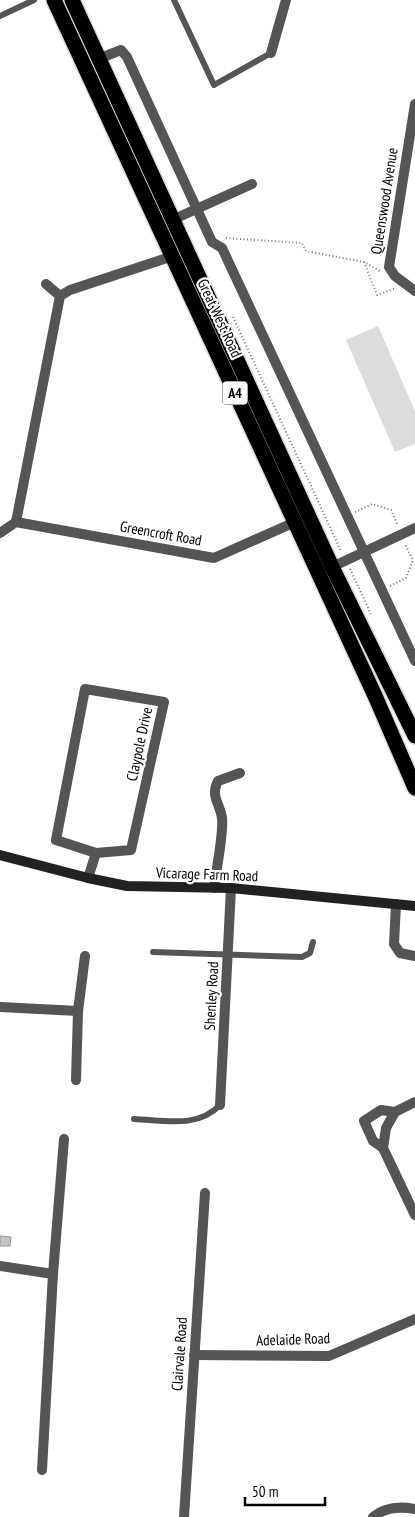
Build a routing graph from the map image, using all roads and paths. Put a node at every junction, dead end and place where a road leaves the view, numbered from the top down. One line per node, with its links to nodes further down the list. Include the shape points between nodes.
1 (34, 0): 6 (lane)
2 (54, 0): 14 (highway, Great West Road / A4)
3 (72, 0): 8 (highway, Great West Road / A4)
4 (174, 0): 7 (lane, via 214,85)
5 (286, 0): 7 (street)
6 (0, 16)
7 (271, 53)
8 (98, 59): 11 (street, via 121,50 127,57); 12 (highway, Great West Road / A4)
9 (415, 105): 16 (street, Queenswood Avenue)
10 (252, 184): 11 (street)
11 (196, 209): 12 (street); 13 (street)
12 (172, 220): 30 (highway, Great West Road / A4)
13 (212, 242): 15 (path, via 231,237 302,242 306,251); 22 (street, via 222,248)
14 (173, 256): 20 (street); 24 (highway, Great West Road / A4)
15 (364, 262): 16 (path); 18 (path, via 377,295)
16 (390, 272): 18 (street, Queenswood Avenue)
17 (46, 284): 20 (street)
18 (405, 284): 19 (street, Queenswood Avenue)
19 (415, 291)
20 (60, 296): 23 (street)
21 (229, 309): 29 (path, Great West Road)
22 (348, 515): 27 (path, via 372,504 391,510); 28 (street)
23 (16, 522): 24 (street, Greencroft Road, via 214,558); 26 (street)
24 (295, 522): 35 (highway, Great West Road / A4)
25 (415, 528): 27 (street)
26 (0, 532)
27 (401, 535): 28 (street); 31 (path, via 413,560 406,578)
28 (366, 552): 30 (street); 31 (street)
29 (342, 553)
30 (332, 567): 33 (highway, Great West Road / A4)
31 (383, 589): 32 (street)
32 (415, 661)
33 (415, 736)
34 (240, 773): 39 (street, via 218,781 214,791 222,818)
35 (415, 788)
36 (96, 853): 36 (street, Claypole Drive, via 56,840 85,689 164,702 131,850); 38 (street)
37 (0, 855): 38 (street, Vicarage Farm Road)
38 (88, 878): 39 (street, Vicarage Farm Road, via 127,886)
39 (214, 888): 40 (street, Vicarage Farm Road)
40 (231, 888): 41 (street, Vicarage Farm Road); 45 (street, Shenley Road)
41 (396, 904): 42 (street, Vicarage Farm Road); 47 (street, via 394,944 400,952)
42 (415, 906)
43 (313, 942): 45 (lane, via 310,953 302,957)
44 (153, 952): 45 (lane)
45 (228, 955): 52 (street, Shenley Road)
46 (85, 956): 49 (street)
47 (415, 956)
48 (0, 1007): 49 (street)
49 (78, 1010): 50 (street)
50 (76, 1080)
51 (415, 1102): 53 (street)
52 (220, 1105): 54 (lane, via 198,1120)
53 (395, 1112): 56 (street, via 386,1128); 56 (street, via 381,1110 364,1120 374,1141)
54 (134, 1119)
55 (64, 1139): 60 (street)
56 (383, 1148): 58 (street)
57 (205, 1193): 62 (street, Clairvale Road)
58 (415, 1215)
59 (0, 1266): 60 (street)
60 (53, 1274): 63 (street)
61 (415, 1319): 62 (street, Adelaide Road, via 329,1356)
62 (194, 1355): 65 (street, Clairvale Road)
63 (42, 1470)
64 (415, 1509): 66 (street, via 390,1508)
65 (184, 1517)
66 (372, 1517)

